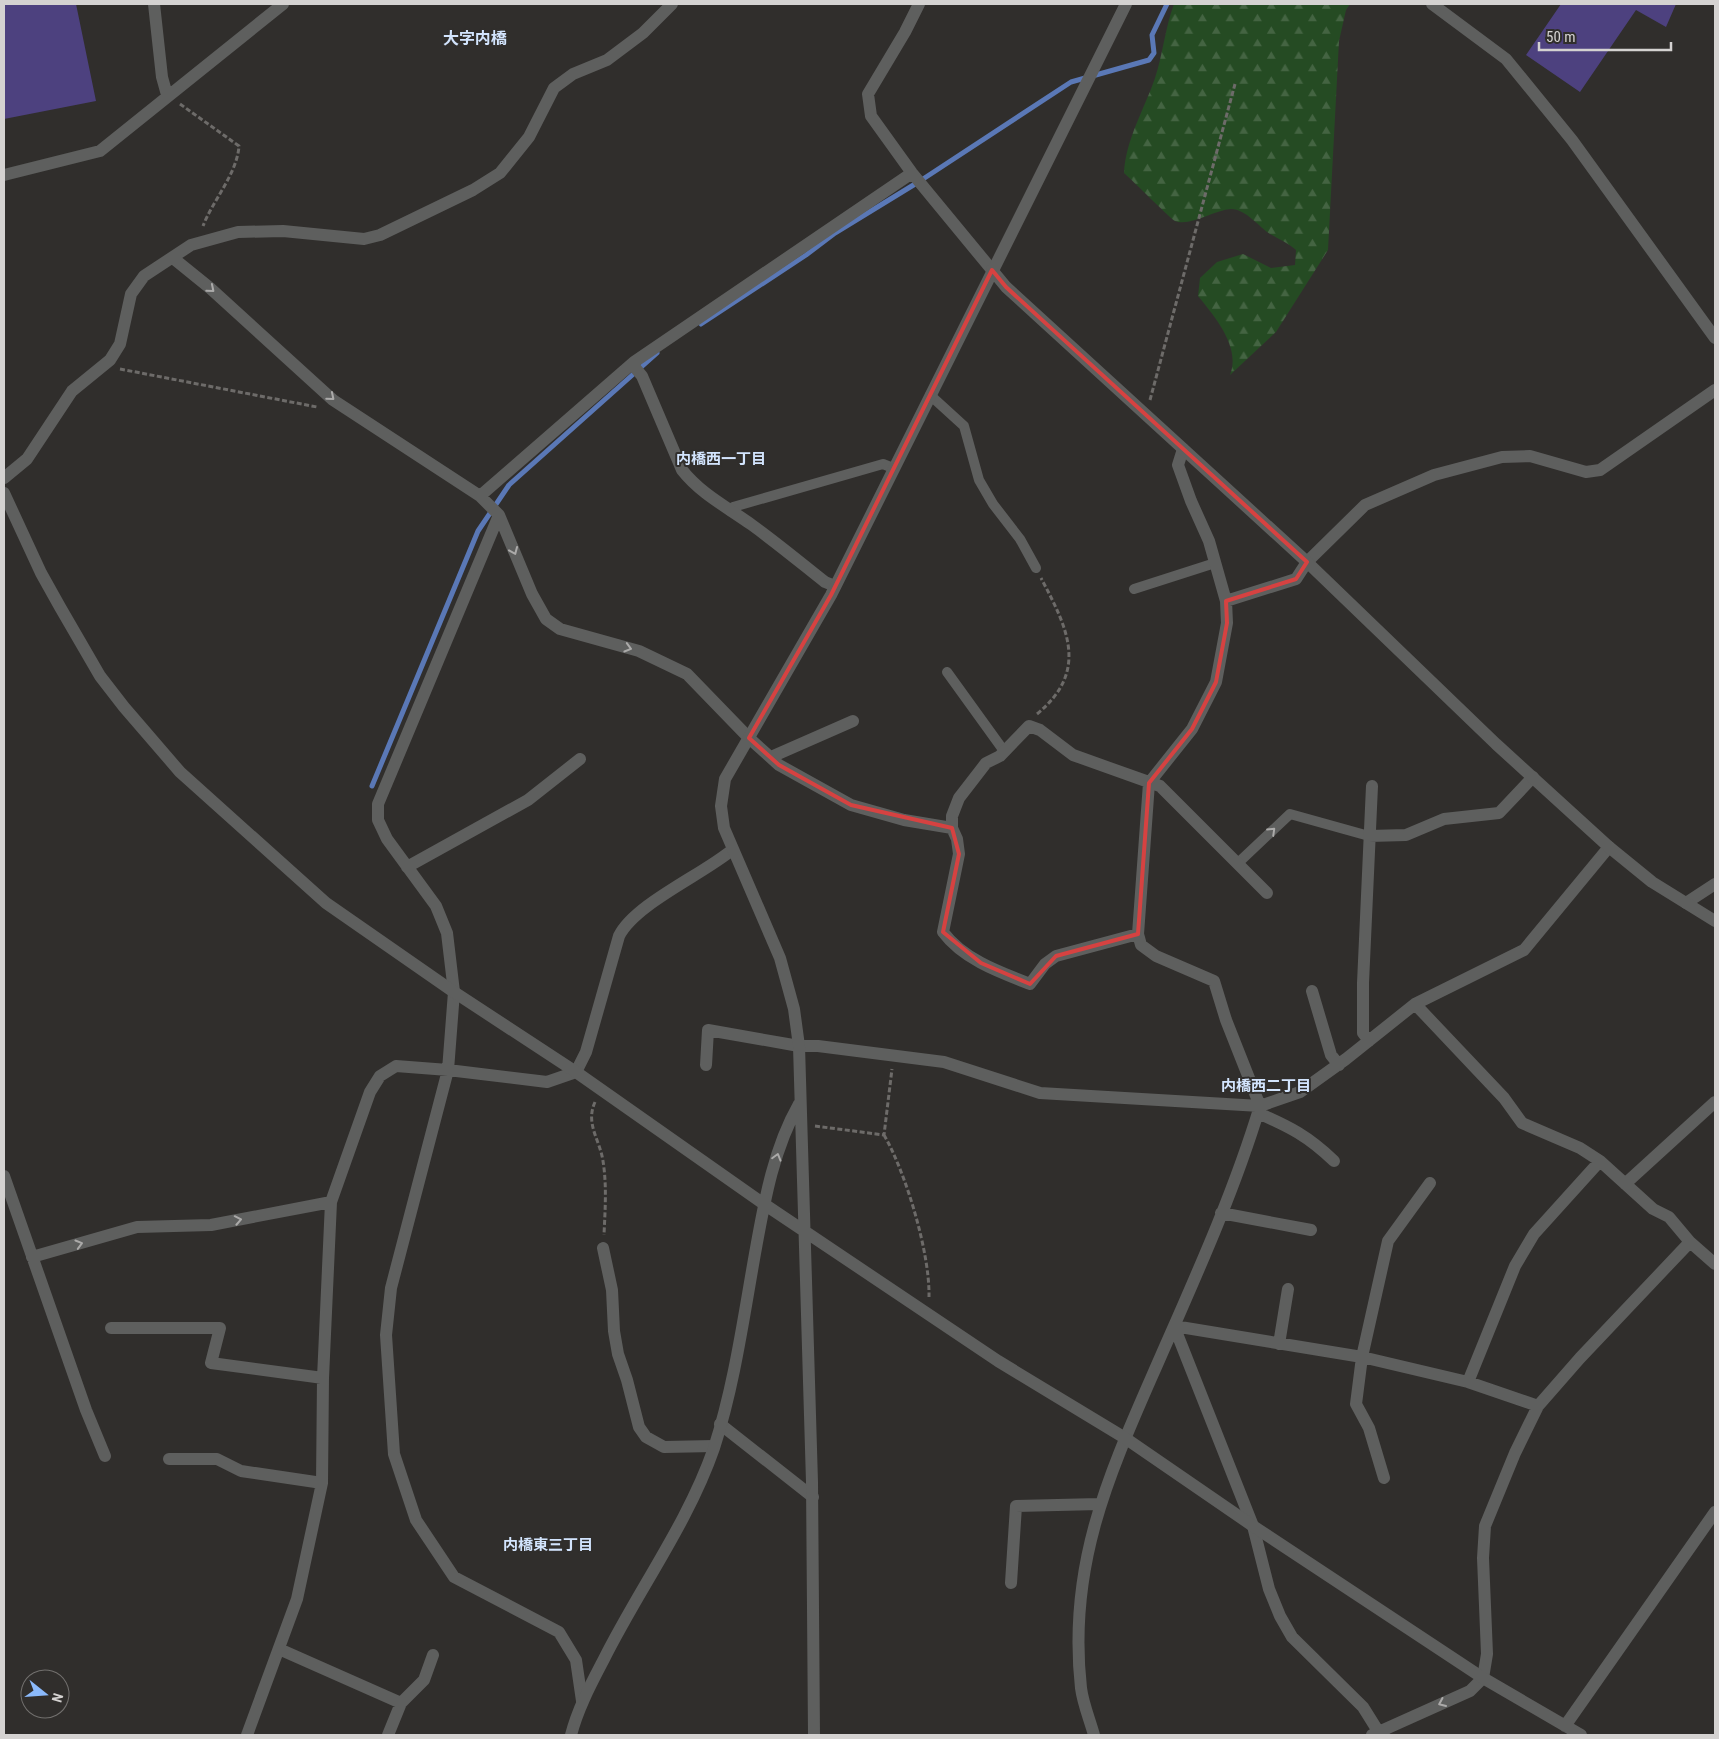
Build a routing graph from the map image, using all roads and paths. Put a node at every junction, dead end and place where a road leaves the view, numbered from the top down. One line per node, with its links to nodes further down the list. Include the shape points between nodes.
1 (154, 4): 8 (street)
2 (283, 4): 8 (street)
3 (672, 4): 11 (street, via 643,33 607,60 573,74 554,88 516,156 500,173 473,190 380,235 364,239 265,231 238,232)
4 (919, 4): 9 (street, via 868,94 872,116)
5 (1126, 4): 13 (street)
6 (1432, 4): 14 (street, via 1506,59 1572,140)
7 (1235, 84): 20 (path)
8 (167, 95): 10 (street, via 100,151); 11 (path, via 239,146 238,158 209,210)
9 (912, 173): 13 (street); 15 (street)
10 (4, 175)
11 (198, 243): 12 (street)
12 (173, 258): 16 (street, via 144,276 131,294 120,344); 19 (street, one-way to 19)
13 (992, 270): 18 (street); 20 (street, via 1006,287)
14 (1715, 338)
15 (632, 364): 25 (street); 26 (street, via 642,376 682,470 692,482)
16 (97, 373): 19 (path, via 121,369 324,408); 23 (street, via 72,391 27,459)
17 (1715, 390): 28 (street, via 1600,470 1586,472 1530,456 1502,457 1434,475 1365,505)
18 (930, 395): 22 (street); 30 (lane, via 964,426 980,480)
19 (342, 406): 25 (street)
20 (1146, 415): 21 (street)
21 (1183, 449): 28 (street); 29 (street, via 1178,465)
22 (893, 468): 26 (lane, via 884,464); 31 (street)
23 (4, 478)
24 (4, 493): 56 (street, via 41,573 100,676 180,772 326,902)
25 (480, 496): 27 (street)
26 (730, 510): 31 (street, via 825,582)
27 (499, 515): 37 (street, one-way to 37, via 546,620 560,629 639,651 687,674); 49 (street, via 378,804 378,820 387,839)
28 (1306, 562): 33 (street, via 1296,579); 41 (street)
29 (1215, 563): 32 (lane); 33 (street)
30 (1036, 568): 36 (path, via 1059,612 1070,656 1069,672 1062,686 1050,703 1034,716)
31 (835, 586): 37 (street)
32 (1134, 589)
33 (1226, 601): 42 (street, via 1227,624 1216,682 1192,729)
34 (947, 672): 38 (lane)
35 (853, 721): 39 (street)
36 (1029, 726): 38 (street); 42 (street, via 1040,730 1073,755)
37 (749, 738): 39 (street); 47 (street, via 726,779 721,806)
38 (1004, 751): 44 (street, via 986,763 959,798 952,816)
39 (771, 757): 44 (street, via 779,765 851,805 904,820)
40 (580, 758): 49 (street, via 528,800)
41 (1533, 777): 45 (street, via 1499,813 1444,819 1406,835); 46 (street)
42 (1148, 782): 48 (street, via 1160,786); 54 (street)
43 (1372, 786): 45 (street)
44 (952, 828): 54 (street, via 959,854 943,932 951,943 981,963 1030,984 1045,964 1056,956)
45 (1369, 836): 48 (lane, one-way to 45, via 1290,814); 58 (street, via 1363,1033)
46 (1609, 847): 52 (street, via 1652,882); 57 (street, via 1524,950)
47 (732, 850): 59 (street, via 780,958 794,1009); 64 (street, via 716,864 641,910 624,925 586,1052)
48 (1238, 863): 51 (street)
49 (407, 866): 56 (street, via 436,906 447,933)
50 (1715, 884): 52 (street)
51 (1267, 893)
52 (1686, 903): 53 (street)
53 (1715, 921)
54 (1138, 934): 68 (street, via 1142,945 1156,956 1214,981)
55 (1312, 991): 62 (street, via 1331,1055)
56 (454, 992): 63 (street); 64 (street)
57 (1415, 1004): 58 (street); 72 (street, via 1504,1098 1522,1123 1580,1148)
58 (1369, 1041): 62 (street)
59 (799, 1046): 60 (street); 61 (street, via 708,1030); 66 (street)
60 (893, 1056): 68 (street, via 944,1062 1040,1093); 70 (path)
61 (706, 1065)
62 (1339, 1065): 68 (street, via 1300,1092)
63 (448, 1070): 64 (street, via 547,1082); 76 (street, via 396,1066 380,1076 370,1092); 109 (street, via 392,1288 386,1334 394,1454 416,1520 454,1577 559,1632 576,1660)
64 (576, 1072): 65 (street)
65 (601, 1089): 77 (street); 82 (path, via 591,1117 603,1160)
66 (800, 1102): 69 (street); 77 (street, one-way to 66, via 785,1130)
67 (1715, 1102): 75 (street)
68 (1259, 1109): 71 (street, via 1314,1141); 78 (street)
69 (800, 1125): 70 (path); 80 (street)
70 (884, 1135): 86 (path, via 895,1153 914,1213 929,1296)
71 (1334, 1161)
72 (1600, 1162): 75 (street); 92 (street, via 1534,1234 1515,1266)
73 (4, 1176): 83 (street)
74 (1430, 1183): 90 (street, via 1388,1241)
75 (1625, 1184): 81 (street, via 1653,1209 1669,1217)
76 (331, 1202): 83 (street, one-way to 76, via 136,1227 211,1225); 91 (street)
77 (764, 1204): 80 (street); 94 (street)
78 (1221, 1213): 79 (street); 87 (street)
79 (1311, 1230)
80 (803, 1231): 86 (street); 101 (street)
81 (1690, 1242): 84 (street); 93 (street)
82 (604, 1248): 96 (street, via 618,1354 638,1427 646,1437 664,1447)
83 (32, 1257): 97 (street, via 86,1410)
84 (1715, 1264)
85 (1288, 1289): 89 (street)
86 (923, 1311): 95 (street)
87 (1174, 1326): 89 (street); 95 (street); 104 (street)
88 (111, 1328): 91 (street, via 220,1328 211,1363)
89 (1279, 1344): 90 (street)
90 (1362, 1357): 92 (street); 99 (street, via 1356,1404 1368,1428)
91 (323, 1378): 100 (street)
92 (1468, 1382): 93 (street)
93 (1538, 1406): 108 (street, via 1511,1460 1485,1526 1482,1558 1487,1654)
94 (720, 1424): 96 (street); 101 (street)
95 (1125, 1438): 102 (street); 104 (street)
96 (714, 1446): 109 (street, via 677,1528)
97 (106, 1456)
98 (169, 1460): 100 (street, via 217,1459 241,1471)
99 (1384, 1478)
100 (322, 1483): 106 (street, via 300,1585)
101 (813, 1497): 116 (street)
102 (1099, 1504): 105 (street, via 1016,1506); 117 (street, via 1084,1568 1078,1625 1081,1689)
103 (1715, 1512): 111 (street)
104 (1253, 1526): 108 (street); 112 (street, via 1269,1589 1292,1637 1363,1707)
105 (1011, 1583)
106 (279, 1649): 110 (street); 113 (street)
107 (433, 1655): 110 (street, via 424,1680)
108 (1483, 1678): 111 (street); 112 (street, one-way to 112, via 1470,1691)
109 (582, 1701): 115 (street)
110 (401, 1703): 114 (street)
111 (1564, 1726): 118 (street)
112 (1378, 1734)
113 (247, 1735)
114 (388, 1735)
115 (571, 1735)
116 (814, 1735)
117 (1094, 1735)
118 (1581, 1735)

